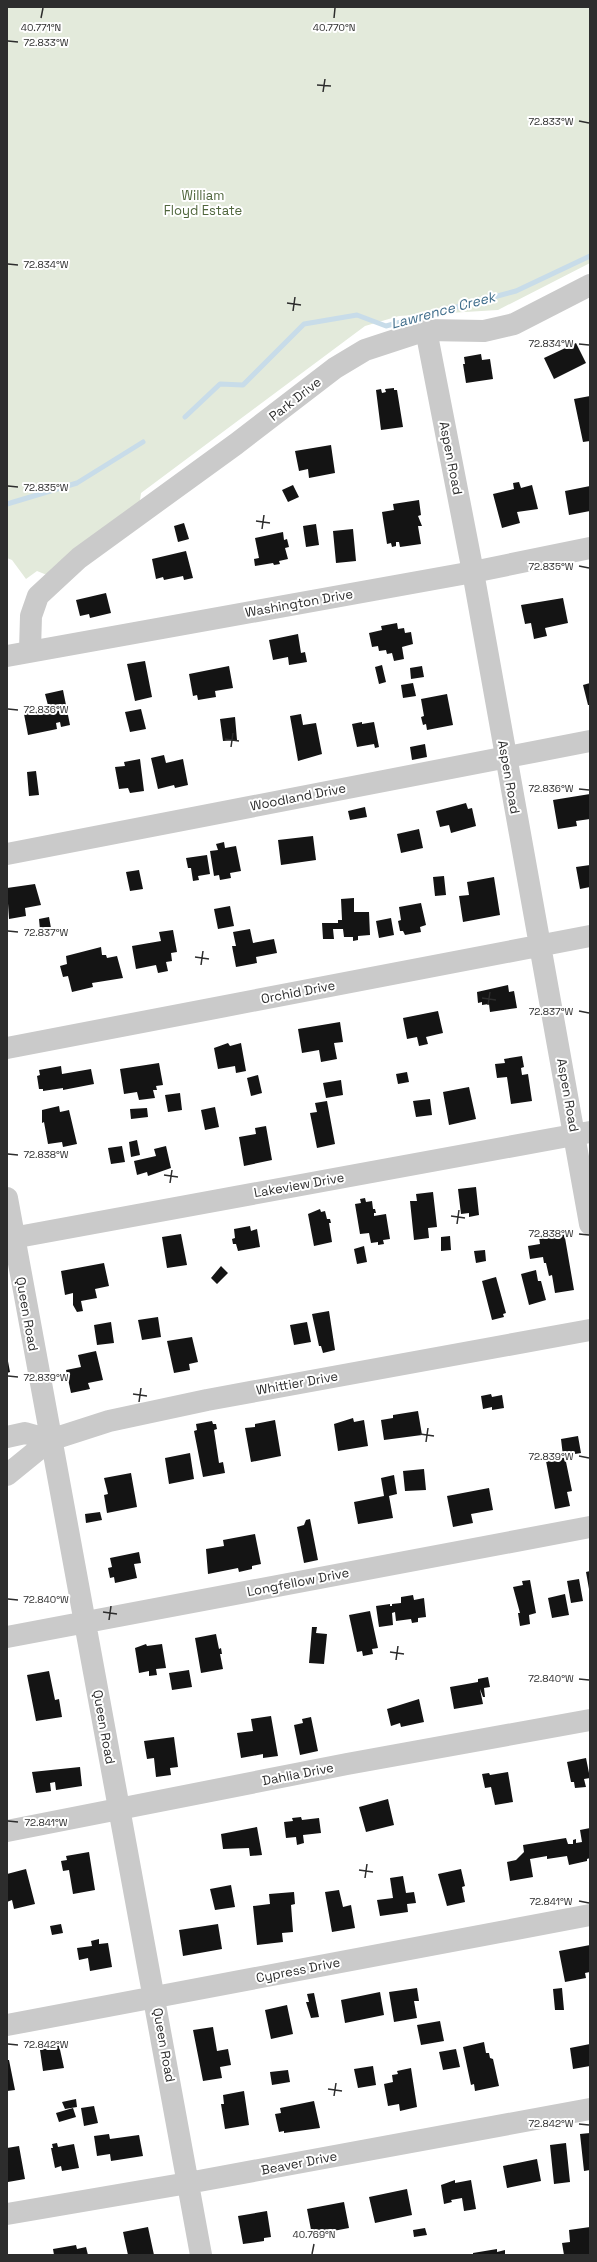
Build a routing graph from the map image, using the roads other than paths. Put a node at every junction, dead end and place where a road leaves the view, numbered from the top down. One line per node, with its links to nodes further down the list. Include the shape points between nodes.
1 (590, 285): 2 (street, Park Drive, via 514,324 484,331)
2 (426, 330): 4 (street, Aspen Road); 5 (street, Park Drive, via 365,350 335,368 236,444 79,558 38,596 31,616)
3 (590, 548): 4 (street, Washington Drive)
4 (472, 572): 5 (street, Washington Drive); 8 (street, Aspen Road)
5 (30, 650): 6 (street, Washington Drive)
6 (7, 656)
7 (590, 741): 8 (street, Woodland Drive)
8 (506, 757): 9 (street, Woodland Drive); 11 (street, Aspen Road)
9 (7, 854)
10 (590, 936): 11 (street, Orchid Drive)
11 (541, 945): 12 (street, Orchid Drive); 13 (street, Aspen Road)
12 (7, 1048)
13 (582, 1133): 15 (street, Aspen Road); 16 (street, Lakeview Drive)
14 (7, 1198): 16 (street, Queen Road)
15 (590, 1224)
16 (10, 1238): 19 (street, Queen Road)
17 (590, 1330): 19 (street, Whittier Drive, via 207,1400 110,1421)
18 (7, 1437): 19 (street, via 25,1433)
19 (50, 1440): 20 (street); 22 (street, Queen Road)
20 (7, 1475)
21 (590, 1527): 22 (street, Longfellow Drive)
22 (85, 1622): 23 (street, Longfellow Drive); 25 (street, Queen Road)
23 (7, 1637)
24 (590, 1720): 25 (street, Dahlia Drive, via 347,1764)
25 (119, 1810): 26 (street, Dahlia Drive); 28 (street, Queen Road)
26 (7, 1831)
27 (590, 1915): 28 (street, Cypress Drive)
28 (155, 1996): 29 (street, Cypress Drive); 31 (street, Queen Road)
29 (7, 2026)
30 (590, 2109): 31 (street, Beaver Drive)
31 (188, 2183): 32 (street, Beaver Drive); 33 (street, Queen Road)
32 (7, 2214)
33 (201, 2255)

